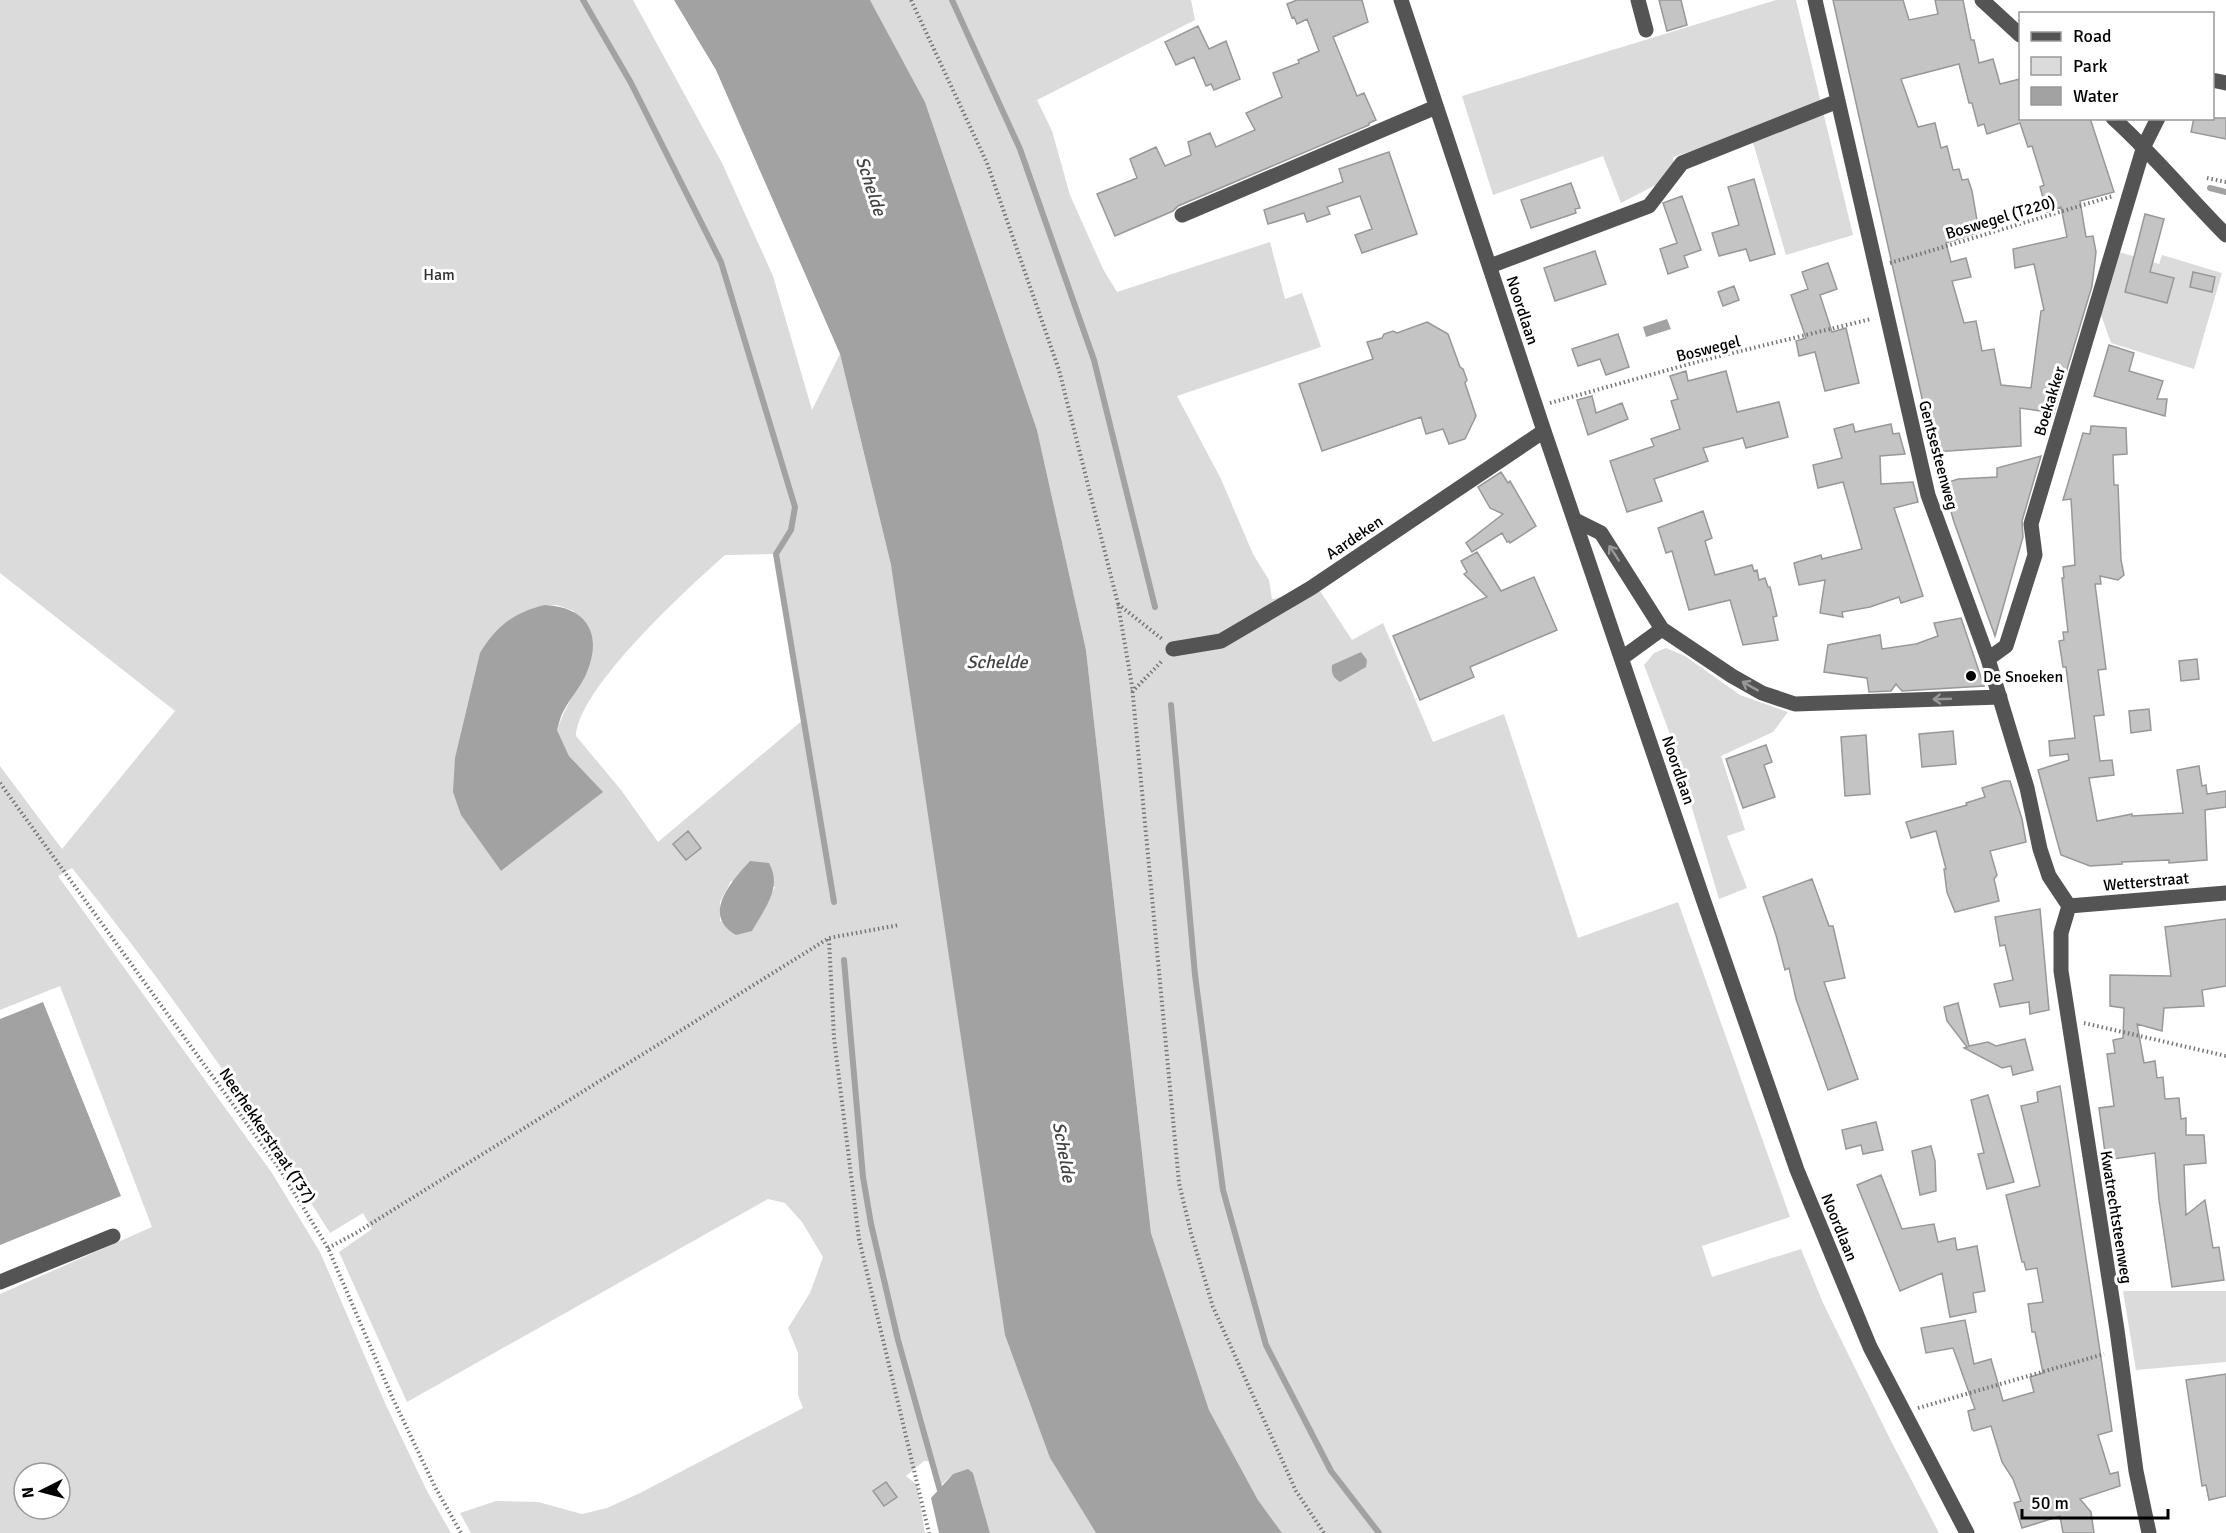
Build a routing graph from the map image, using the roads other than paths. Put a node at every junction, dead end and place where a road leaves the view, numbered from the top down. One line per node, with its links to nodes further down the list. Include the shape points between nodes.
1 (1401, 0): 8 (street, Noordlaan)
2 (1638, 0): 5 (street)
3 (1815, 0): 7 (street, Gentsesteenweg)
4 (1982, 0): 6 (street)
5 (1646, 30)
6 (2019, 34)
7 (1838, 101): 14 (street, via 1682,163 1649,206); 20 (street, Gentsesteenweg, via 1928,495)
8 (1437, 107): 12 (street); 14 (street, Noordlaan)
9 (2116, 120): 11 (street)
10 (2157, 120): 11 (street, Boekakker)
11 (2144, 146): 13 (street); 20 (street, Boekakker, via 2031,524 2031,567 2006,646)
12 (1182, 215)
13 (2226, 235)
14 (1490, 266): 15 (street, Noordlaan)
15 (1544, 431): 16 (street, Noordlaan); 18 (street, Aardeken, via 1311,588 1221,641)
16 (1575, 520): 17 (street, one-way to 16, via 1601,533); 19 (street, Noordlaan)
17 (1662, 629): 19 (street); 21 (street, one-way to 17, via 1795,704 1762,693)
18 (1173, 649)
19 (1622, 658): 26 (street, Noordlaan, via 1797,1170 1870,1347)
20 (1988, 659): 21 (street, Gentsesteenweg)
21 (2000, 697): 23 (street, Gentsesteenweg, via 2040,849 2049,876)
22 (2226, 893): 23 (street, Wetterstraat)
23 (2069, 906): 27 (street, Kwatrechtsteenweg, via 2061,933 2067,1020 2136,1471)
24 (113, 1236): 25 (street)
25 (0, 1282)
26 (1967, 1533)
27 (2149, 1533)

